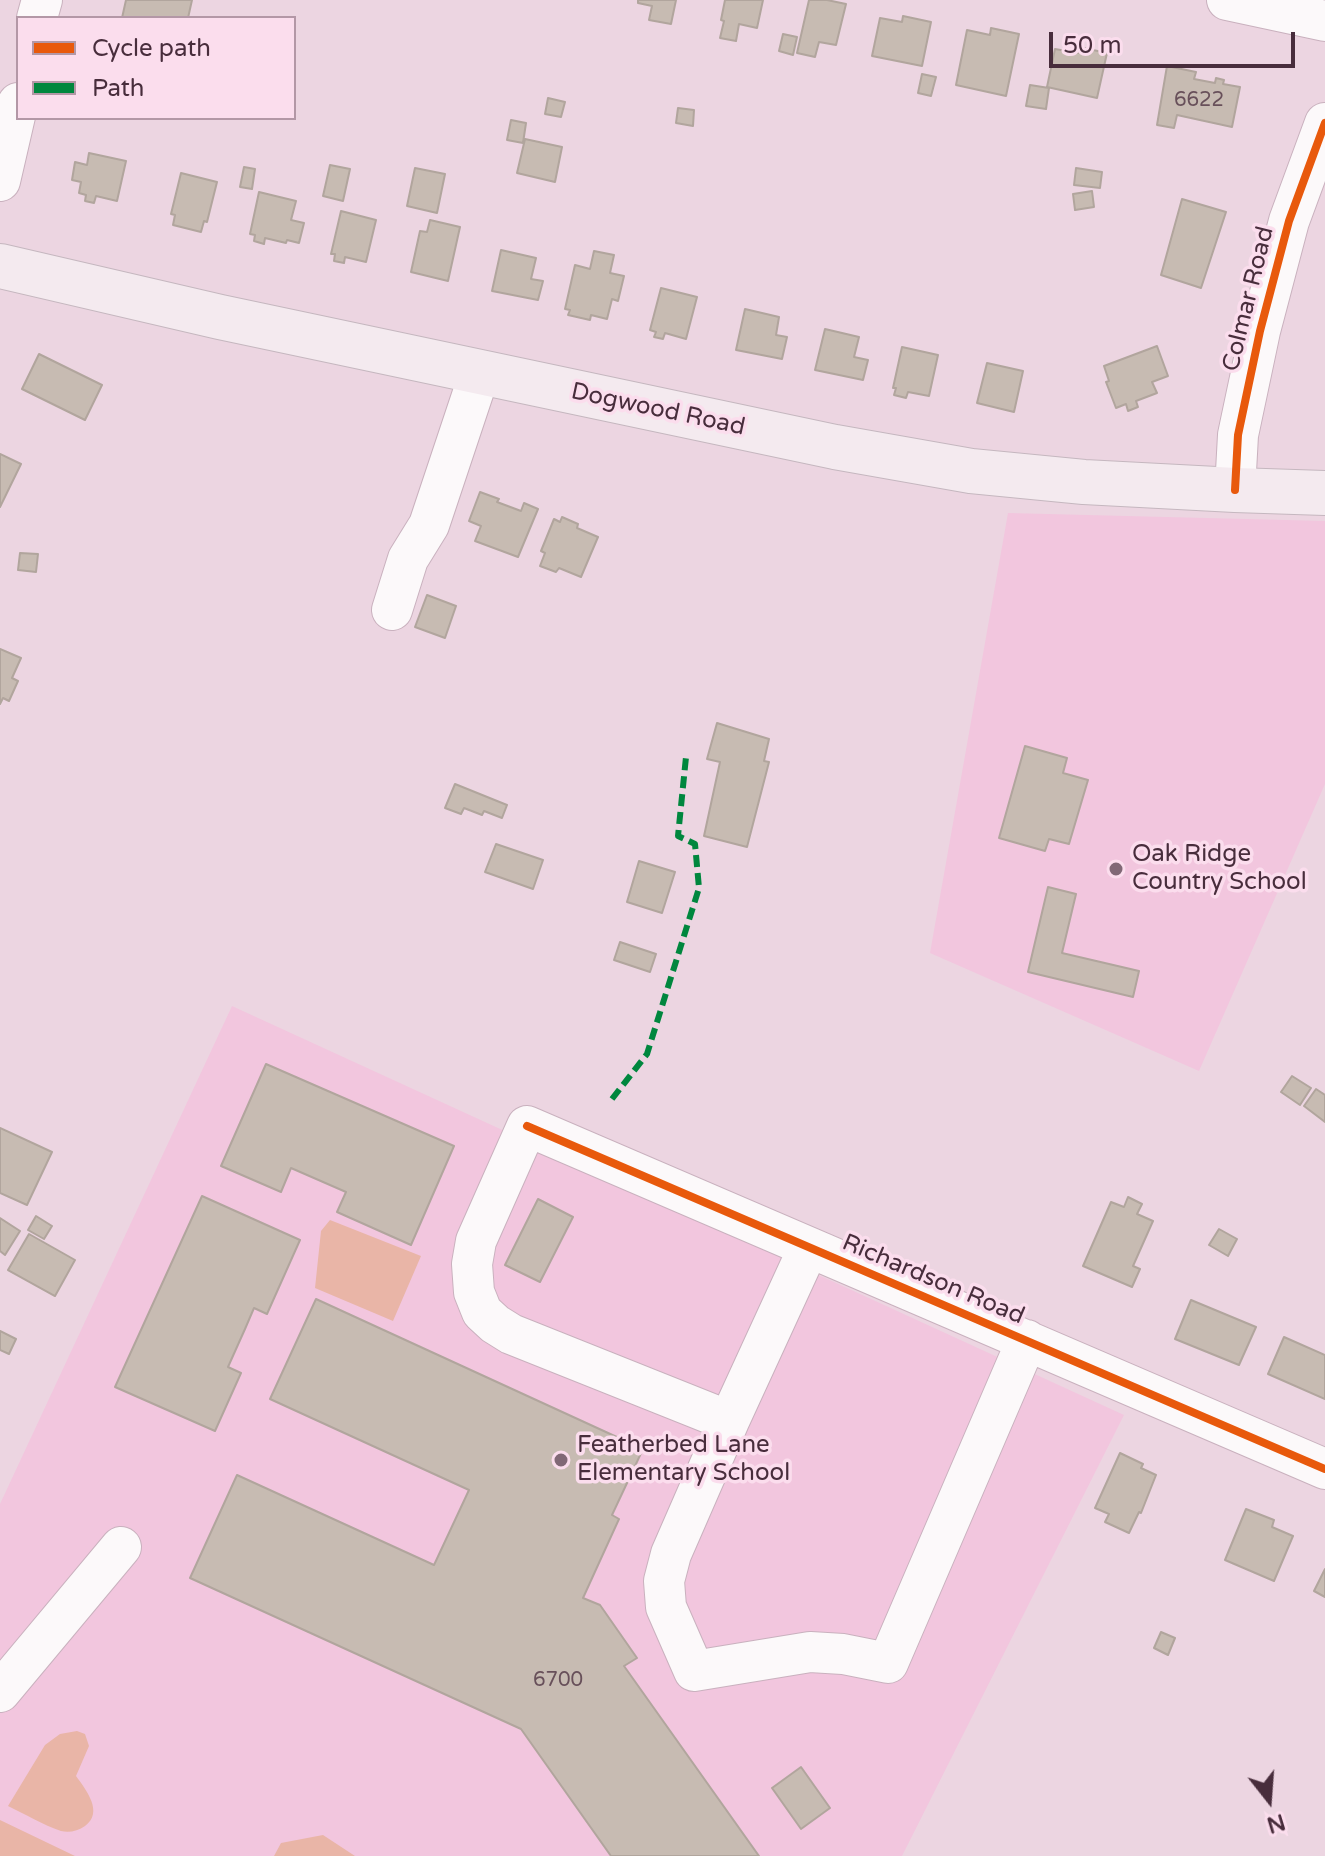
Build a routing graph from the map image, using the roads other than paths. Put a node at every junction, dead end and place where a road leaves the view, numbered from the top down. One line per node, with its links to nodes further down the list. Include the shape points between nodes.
1 (1227, 0): 2 (street)
2 (1325, 21)
3 (16, 112): 5 (street)
4 (1325, 123): 8 (street, Colmar Road, via 1289,221 1260,331 1238,435)
5 (0, 181)
6 (0, 266): 7 (main road, Dogwood Road)
7 (480, 372): 8 (main road, Dogwood Road, via 971,471); 10 (street, via 429,525 408,559)
8 (1235, 490): 9 (main road, Dogwood Road)
9 (1325, 493)
10 (392, 610)
11 (808, 1249): 12 (street, Richardson Road); 13 (street); 13 (street, Richardson Road, via 527,1126 476,1241 474,1292 482,1312 511,1334)
12 (1027, 1340): 13 (street, via 888,1663 810,1652 694,1671 666,1607 664,1581); 14 (street, Richardson Road)
13 (729, 1421)
14 (1325, 1469)
15 (121, 1547): 16 (street)
16 (0, 1692)

